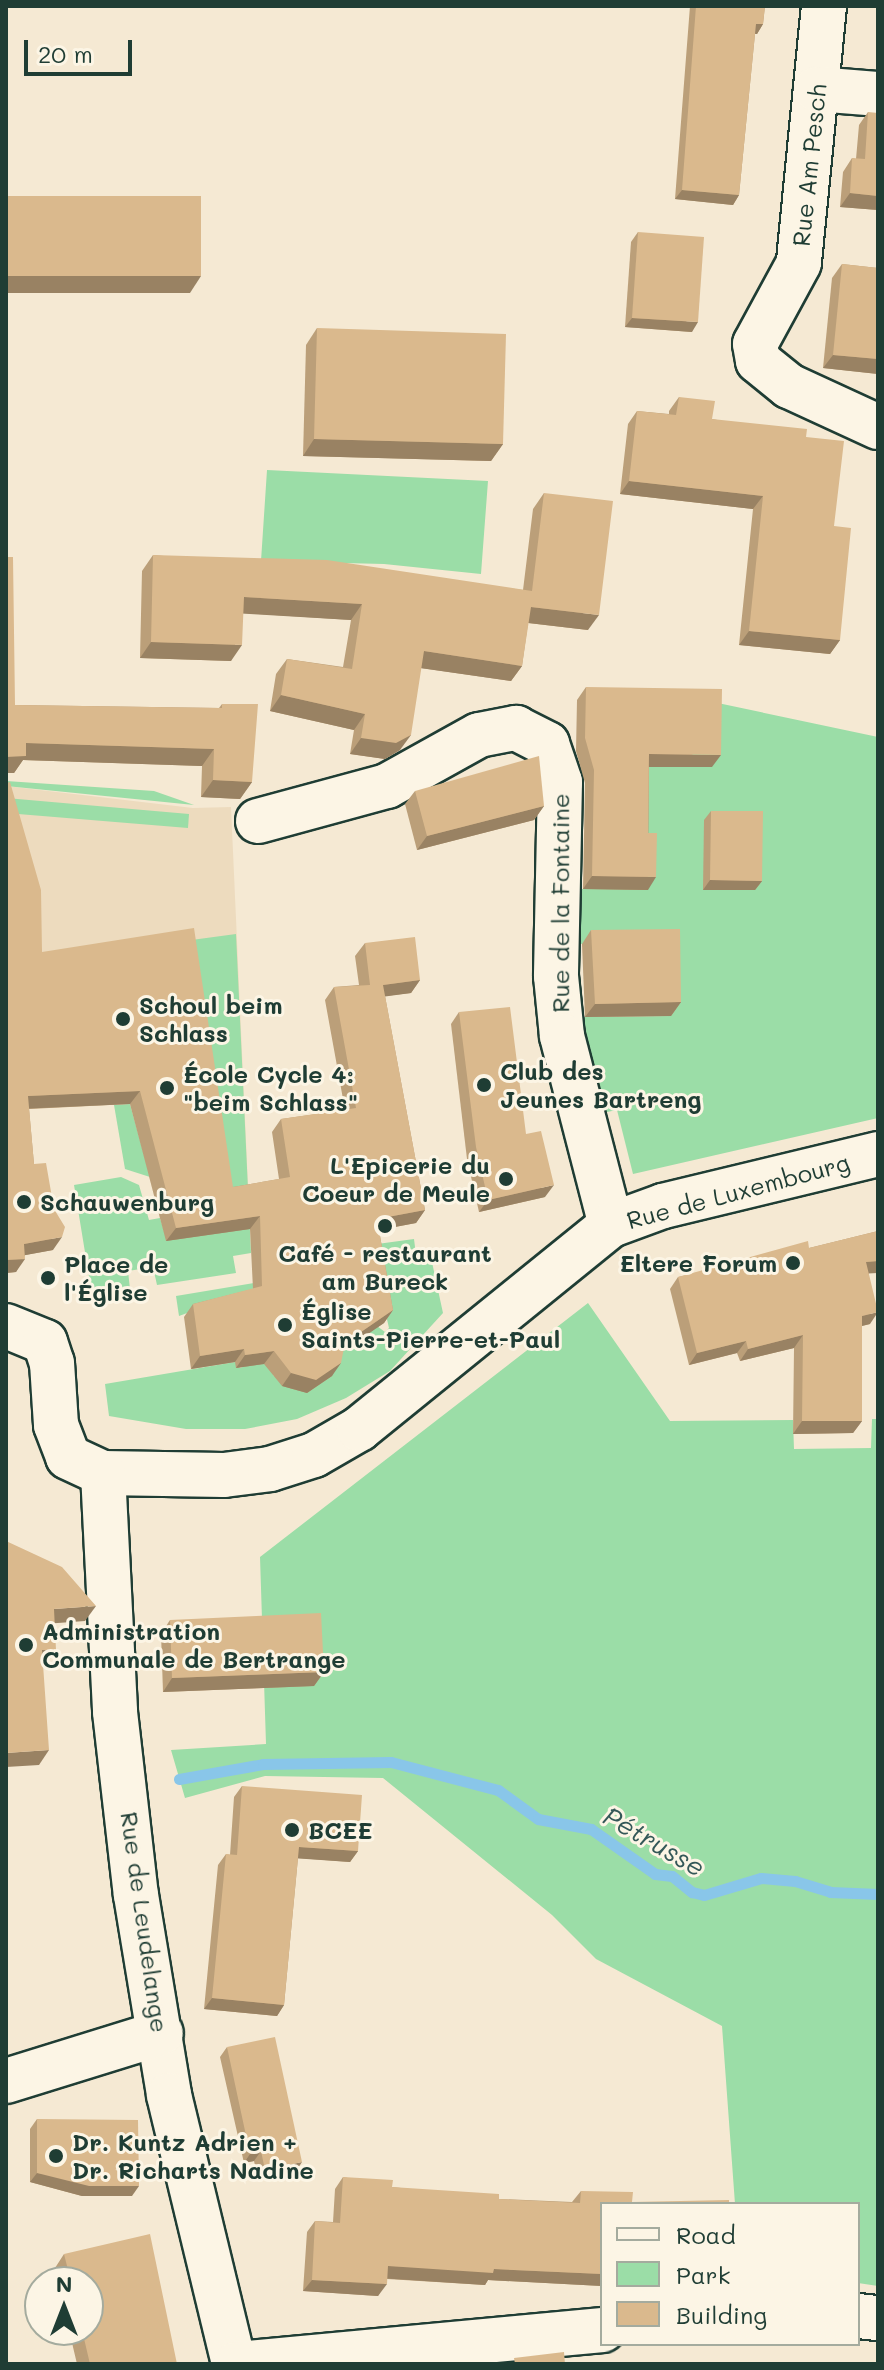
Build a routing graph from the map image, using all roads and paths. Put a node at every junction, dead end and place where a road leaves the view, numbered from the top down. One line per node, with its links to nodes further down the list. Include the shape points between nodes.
1 (824, 6): 2 (street, Rue Am Pesch)
2 (816, 89): 3 (street); 4 (street, Rue Am Pesch, via 799,263 765,318 755,344 758,361 789,386)
3 (878, 94)
4 (878, 427)
5 (258, 821): 7 (street, Rue de la Fontaine, via 387,786 479,735 516,728 547,744 560,782 556,976 562,1036)
6 (878, 1154): 7 (street, Rue de Luxembourg, via 663,1206)
7 (611, 1225): 9 (street, Rue de Luxembourg, via 359,1429 314,1455 270,1469 224,1475)
8 (6, 1326): 9 (street, via 45,1342 52,1363 56,1425 68,1457)
9 (103, 1473): 10 (street, Rue de Leudelange, via 115,1712 136,1895)
10 (161, 2033): 11 (street); 13 (street, Rue de Leudelange, via 169,2095)
11 (6, 2081)
12 (600, 2330): 13 (street)
13 (235, 2364)

